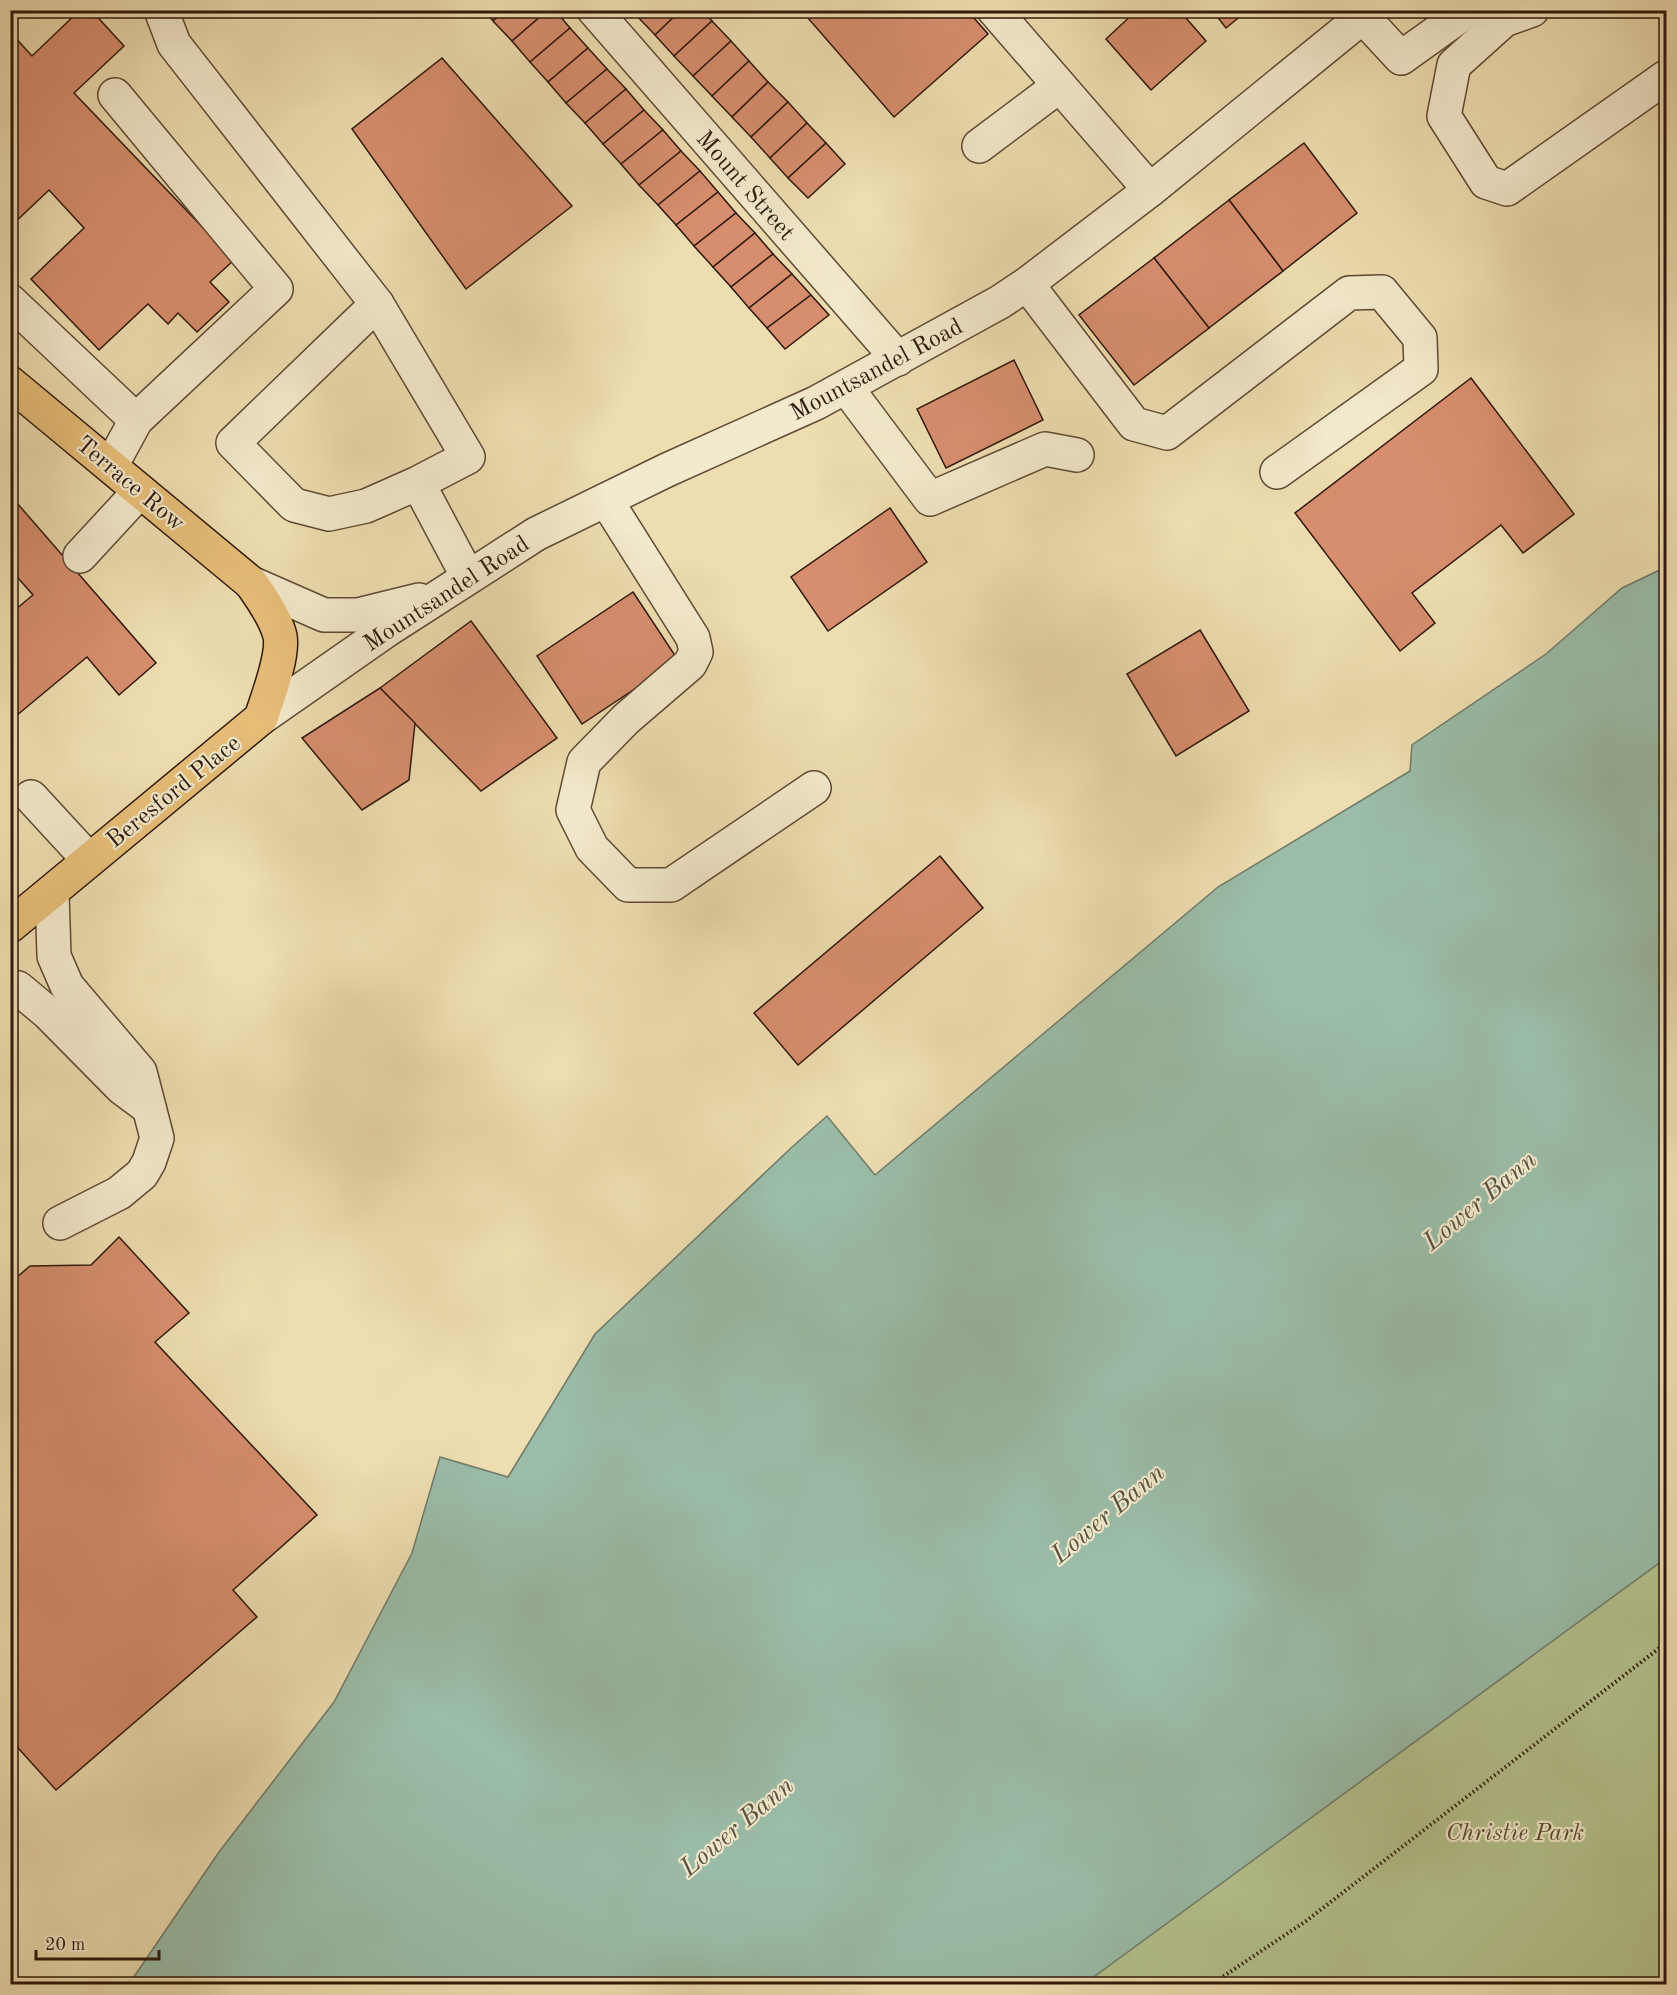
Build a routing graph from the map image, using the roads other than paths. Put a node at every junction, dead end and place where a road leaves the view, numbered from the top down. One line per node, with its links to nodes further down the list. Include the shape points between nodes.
1 (161, 10): 14 (street, via 174,44)
2 (594, 10): 15 (street, Mount Street)
3 (994, 10): 8 (street)
4 (1468, 10): 6 (street, via 1401,58)
5 (1532, 10): 7 (street, via 1504,20 1454,65 1444,116 1486,182 1507,189)
6 (1367, 14): 11 (street, Mountsandel Road)
7 (1666, 77)
8 (1059, 86): 10 (street); 11 (street)
9 (115, 95): 18 (street, via 276,289)
10 (979, 146)
11 (1150, 190): 12 (street, Mountsandel Road)
12 (1027, 284): 15 (street, Mountsandel Road); 21 (street, via 1134,424 1167,433 1349,293 1382,292 1420,338 1421,369)
13 (10, 301): 18 (street)
14 (377, 304): 22 (street, via 468,457); 22 (street, via 233,443 294,505 329,514 366,507)
15 (898, 359): 17 (street, Mountsandel Road)
16 (10, 383): 20 (main road, Terrace Row)
17 (846, 387): 19 (street, via 930,499 1045,449); 24 (street, Mountsandel Road)
18 (136, 420): 20 (street)
19 (1077, 455)
20 (111, 466): 23 (main road, Terrace Row)
21 (1277, 472)
22 (418, 483): 26 (street)
23 (140, 491): 25 (street); 27 (main road, Terrace Row)
24 (606, 500): 26 (street, Mountsandel Road, via 536,534); 31 (street, via 693,638 696,652 690,664 626,719 584,762 573,810 592,848 628,885 671,885)
25 (80, 556)
26 (468, 577): 28 (street, Mountsandel Road)
27 (251, 583): 28 (street, Terrace Row, via 324,615 358,615); 30 (main road, Terrace Row, via 266,603 280,637 277,668)
28 (441, 595): 29 (street, Mountsandel Road)
29 (340, 663): 30 (street, Beresford Place)
30 (261, 718): 33 (main road, Beresford Place)
31 (814, 788)
32 (30, 797): 33 (street)
33 (89, 860): 34 (main road, Beresford Place)
34 (52, 893): 35 (main road, Beresford Place); 37 (street, via 54,956 67,987 140,1072)
35 (10, 926)
36 (10, 986): 37 (street, via 18,988 48,1013 122,1088)
37 (149, 1108): 38 (street, via 157,1138 142,1174 119,1193)
38 (60, 1223)

